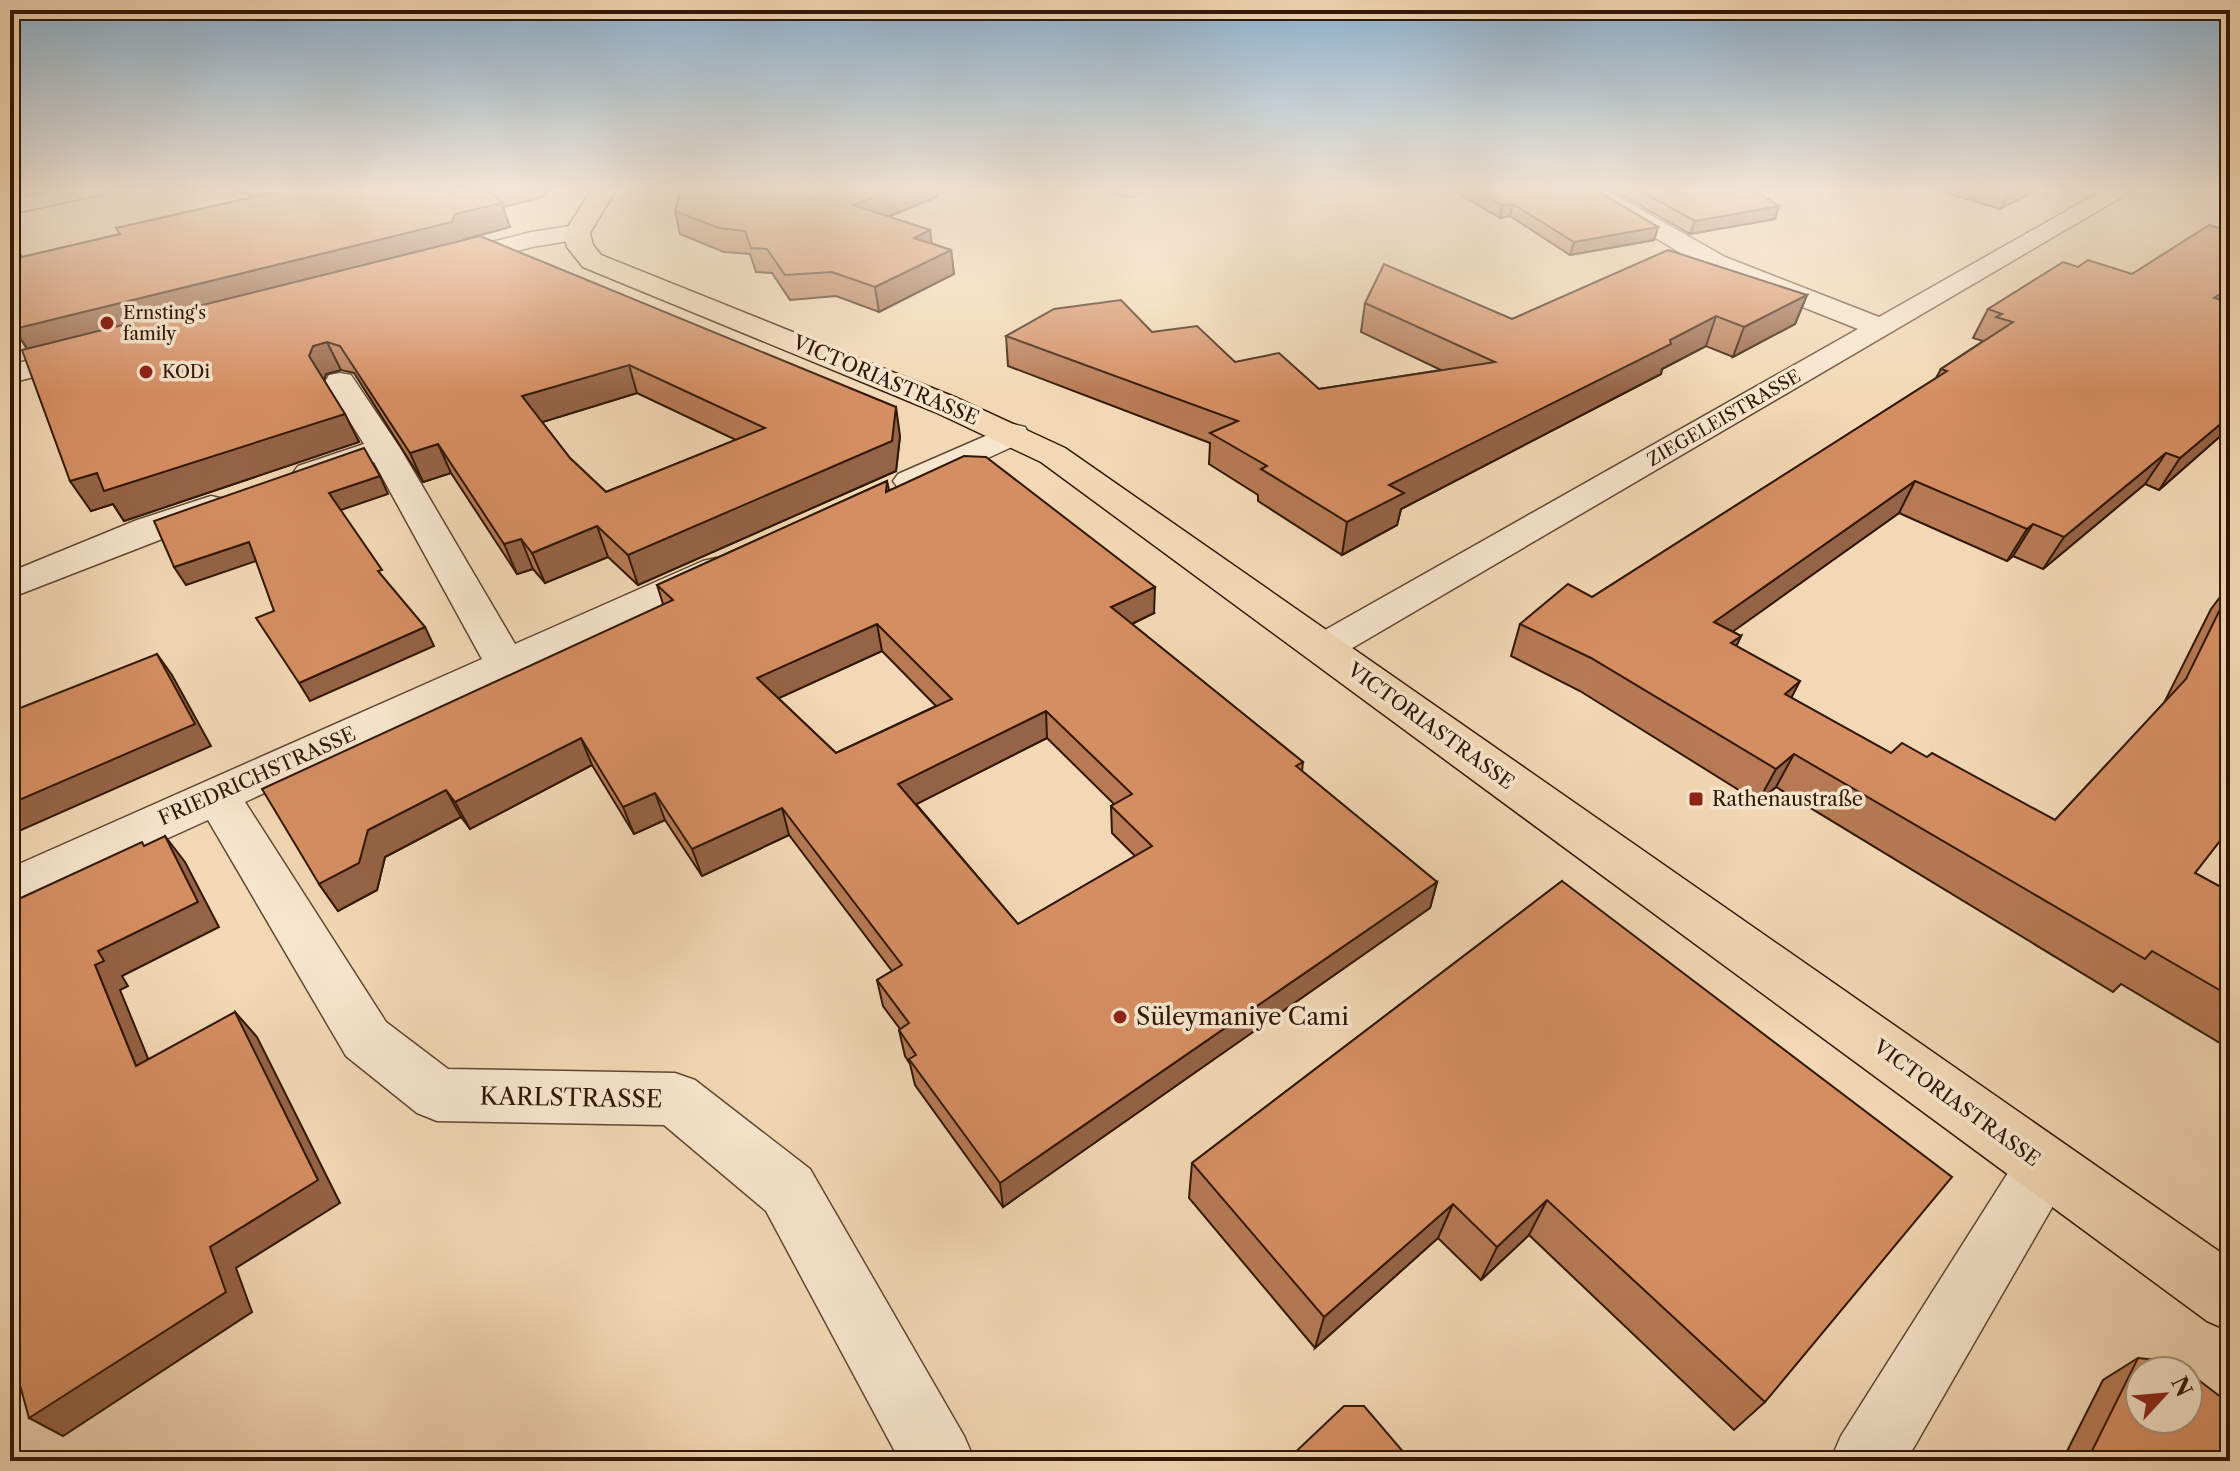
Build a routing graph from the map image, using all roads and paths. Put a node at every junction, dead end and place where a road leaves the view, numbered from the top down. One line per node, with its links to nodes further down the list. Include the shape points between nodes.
1 (467, 257): 5 (street)
2 (589, 257): 10 (main road, VICTORIASTRASSE)
3 (1705, 257): 6 (street)
4 (2005, 257): 6 (street, ZIEGELEISTRASSE)
5 (423, 268)
6 (1880, 328): 17 (street, ZIEGELEISTRASSE)
7 (116, 347): 8 (street)
8 (10, 374)
9 (340, 382): 11 (street)
10 (1013, 434): 14 (street); 17 (main road, VICTORIASTRASSE, via 1053,455)
11 (383, 448): 12 (street); 18 (street)
12 (281, 483)
13 (237, 498): 16 (street)
14 (869, 500)
15 (753, 552): 18 (street, FRIEDRICHSTRASSE)
16 (10, 586)
17 (1323, 648): 21 (main road, VICTORIASTRASSE)
18 (506, 665): 19 (street, FRIEDRICHSTRASSE)
19 (216, 794): 20 (street, FRIEDRICHSTRASSE); 23 (street, KARLSTRASSE, via 366,1039 437,1095 675,1099 788,1190)
20 (10, 890)
21 (2046, 1166): 22 (main road, VICTORIASTRASSE); 24 (street)
22 (2230, 1298)
23 (939, 1461)
24 (1866, 1461)

